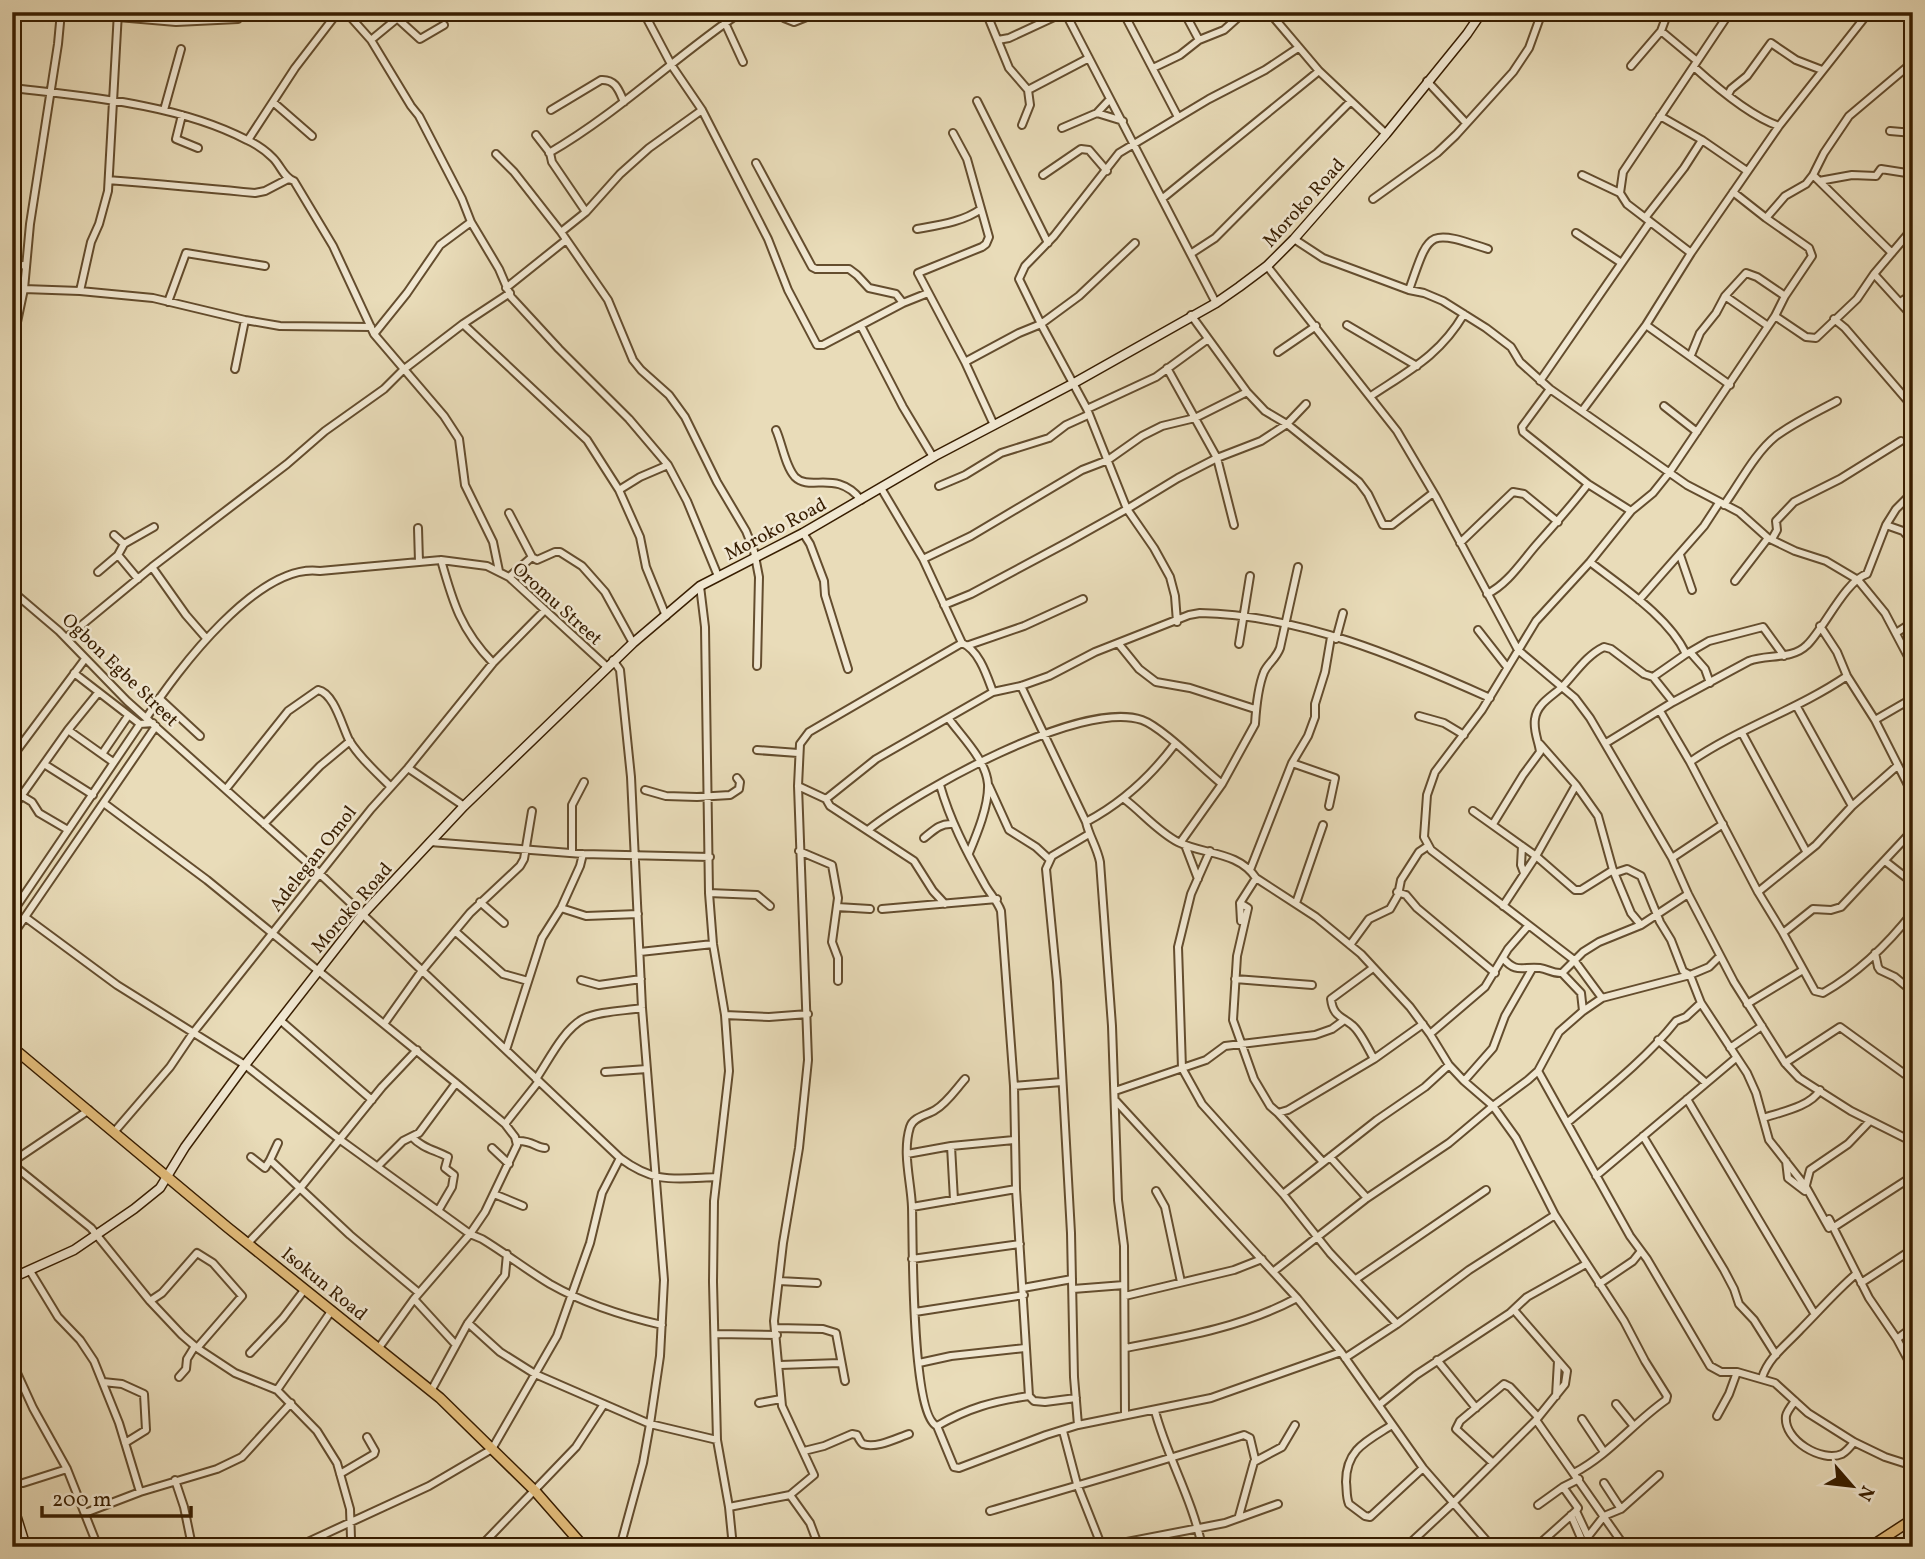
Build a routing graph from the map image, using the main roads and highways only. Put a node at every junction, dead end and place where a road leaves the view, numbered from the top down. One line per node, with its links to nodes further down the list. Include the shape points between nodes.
1 (12, 1047): 3 (main road, Isokun Road, via 431,1391 535,1491)
2 (1912, 1519): 4 (main road)
3 (584, 1547)
4 (1870, 1547)

